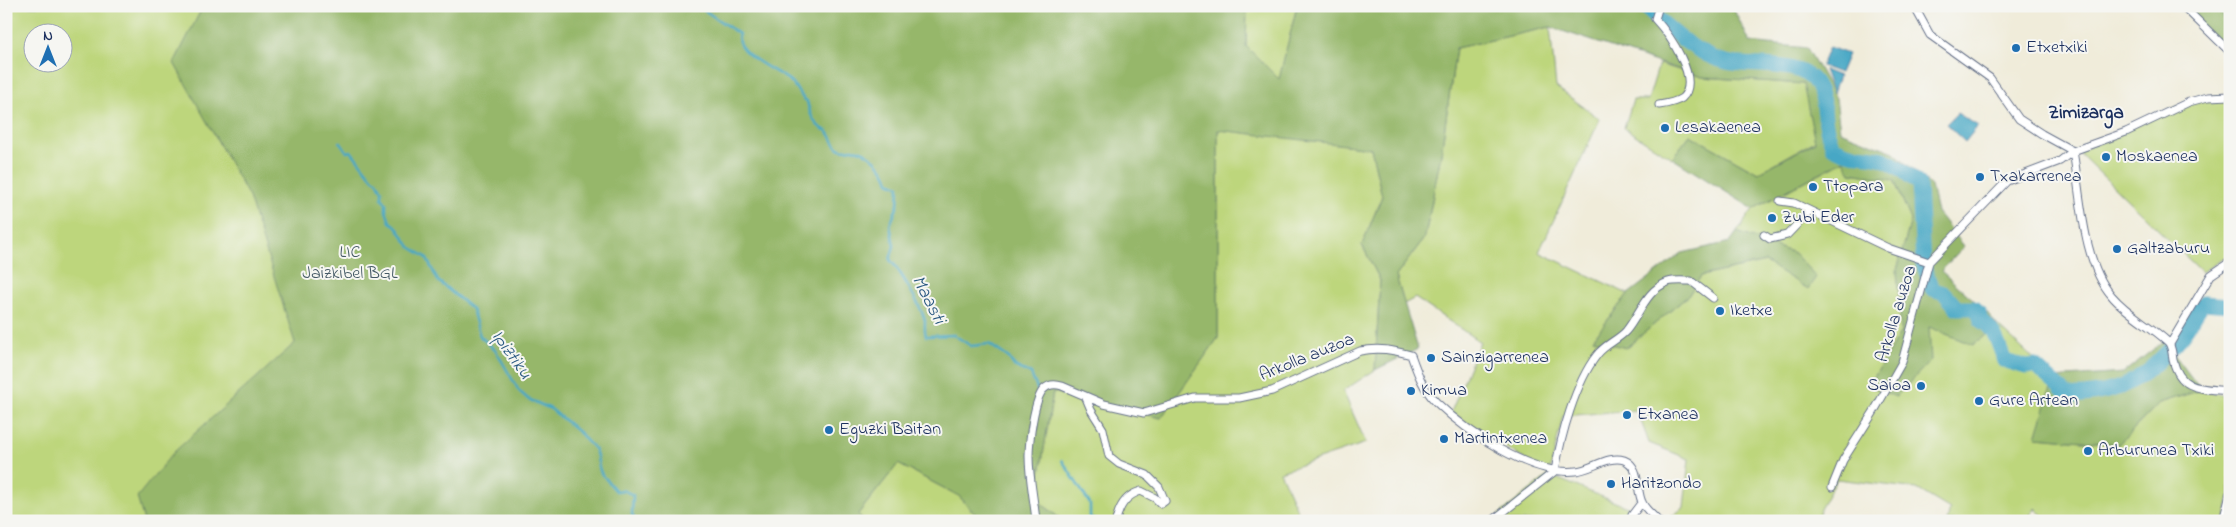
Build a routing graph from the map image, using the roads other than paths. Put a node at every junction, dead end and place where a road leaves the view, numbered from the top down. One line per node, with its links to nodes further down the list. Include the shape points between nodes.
1 (1658, 6): 6 (street, via 1655,19 1669,35 1683,63 1688,89 1681,98)
2 (1914, 6): 7 (street, via 1930,35 1990,78 2019,118)
3 (2184, 6): 4 (street)
4 (2230, 52)
5 (2230, 96): 7 (street, via 2189,102 2126,132)
6 (1659, 105)
7 (2074, 151): 11 (street, via 2060,161 2007,181); 14 (street, via 2090,256 2097,276 2124,308)
8 (1780, 201): 9 (street, Arkolla auzoa)
9 (1810, 211): 10 (street, via 1787,235 1770,239); 11 (street, Arkolla auzoa, via 1888,248)
10 (1764, 235)
11 (1924, 260): 18 (street, Arkolla auzoa, via 1902,362 1843,460)
12 (2230, 262): 14 (street, via 2211,275)
13 (1713, 298): 17 (street, via 1691,280 1668,282 1649,294 1625,332 1597,355 1585,377 1560,442)
14 (2170, 344): 15 (street, via 2180,378 2192,388)
15 (2230, 391)
16 (1086, 398): 17 (street, Arkolla auzoa, via 1144,413 1195,398 1240,398 1272,391 1360,351 1389,348 1411,355 1420,381 1435,401 1478,434 1509,455); 21 (street, Arkolla auzoa, via 1056,384 1040,393 1029,453); 22 (street, via 1103,429 1110,456 1119,464 1147,475 1159,487 1165,501 1161,504 1141,491 1132,493 1119,508)
17 (1555, 471): 20 (street, Arkolla auzoa, via 1577,472 1610,460 1624,460 1634,469); 23 (street)
18 (1832, 487)
19 (2230, 494): 26 (street)
20 (1642, 502): 24 (street); 25 (street, Arkolla auzoa)
21 (1036, 521)
22 (1116, 521)
23 (1492, 521)
24 (1631, 521)
25 (1658, 521)
26 (2223, 521)

